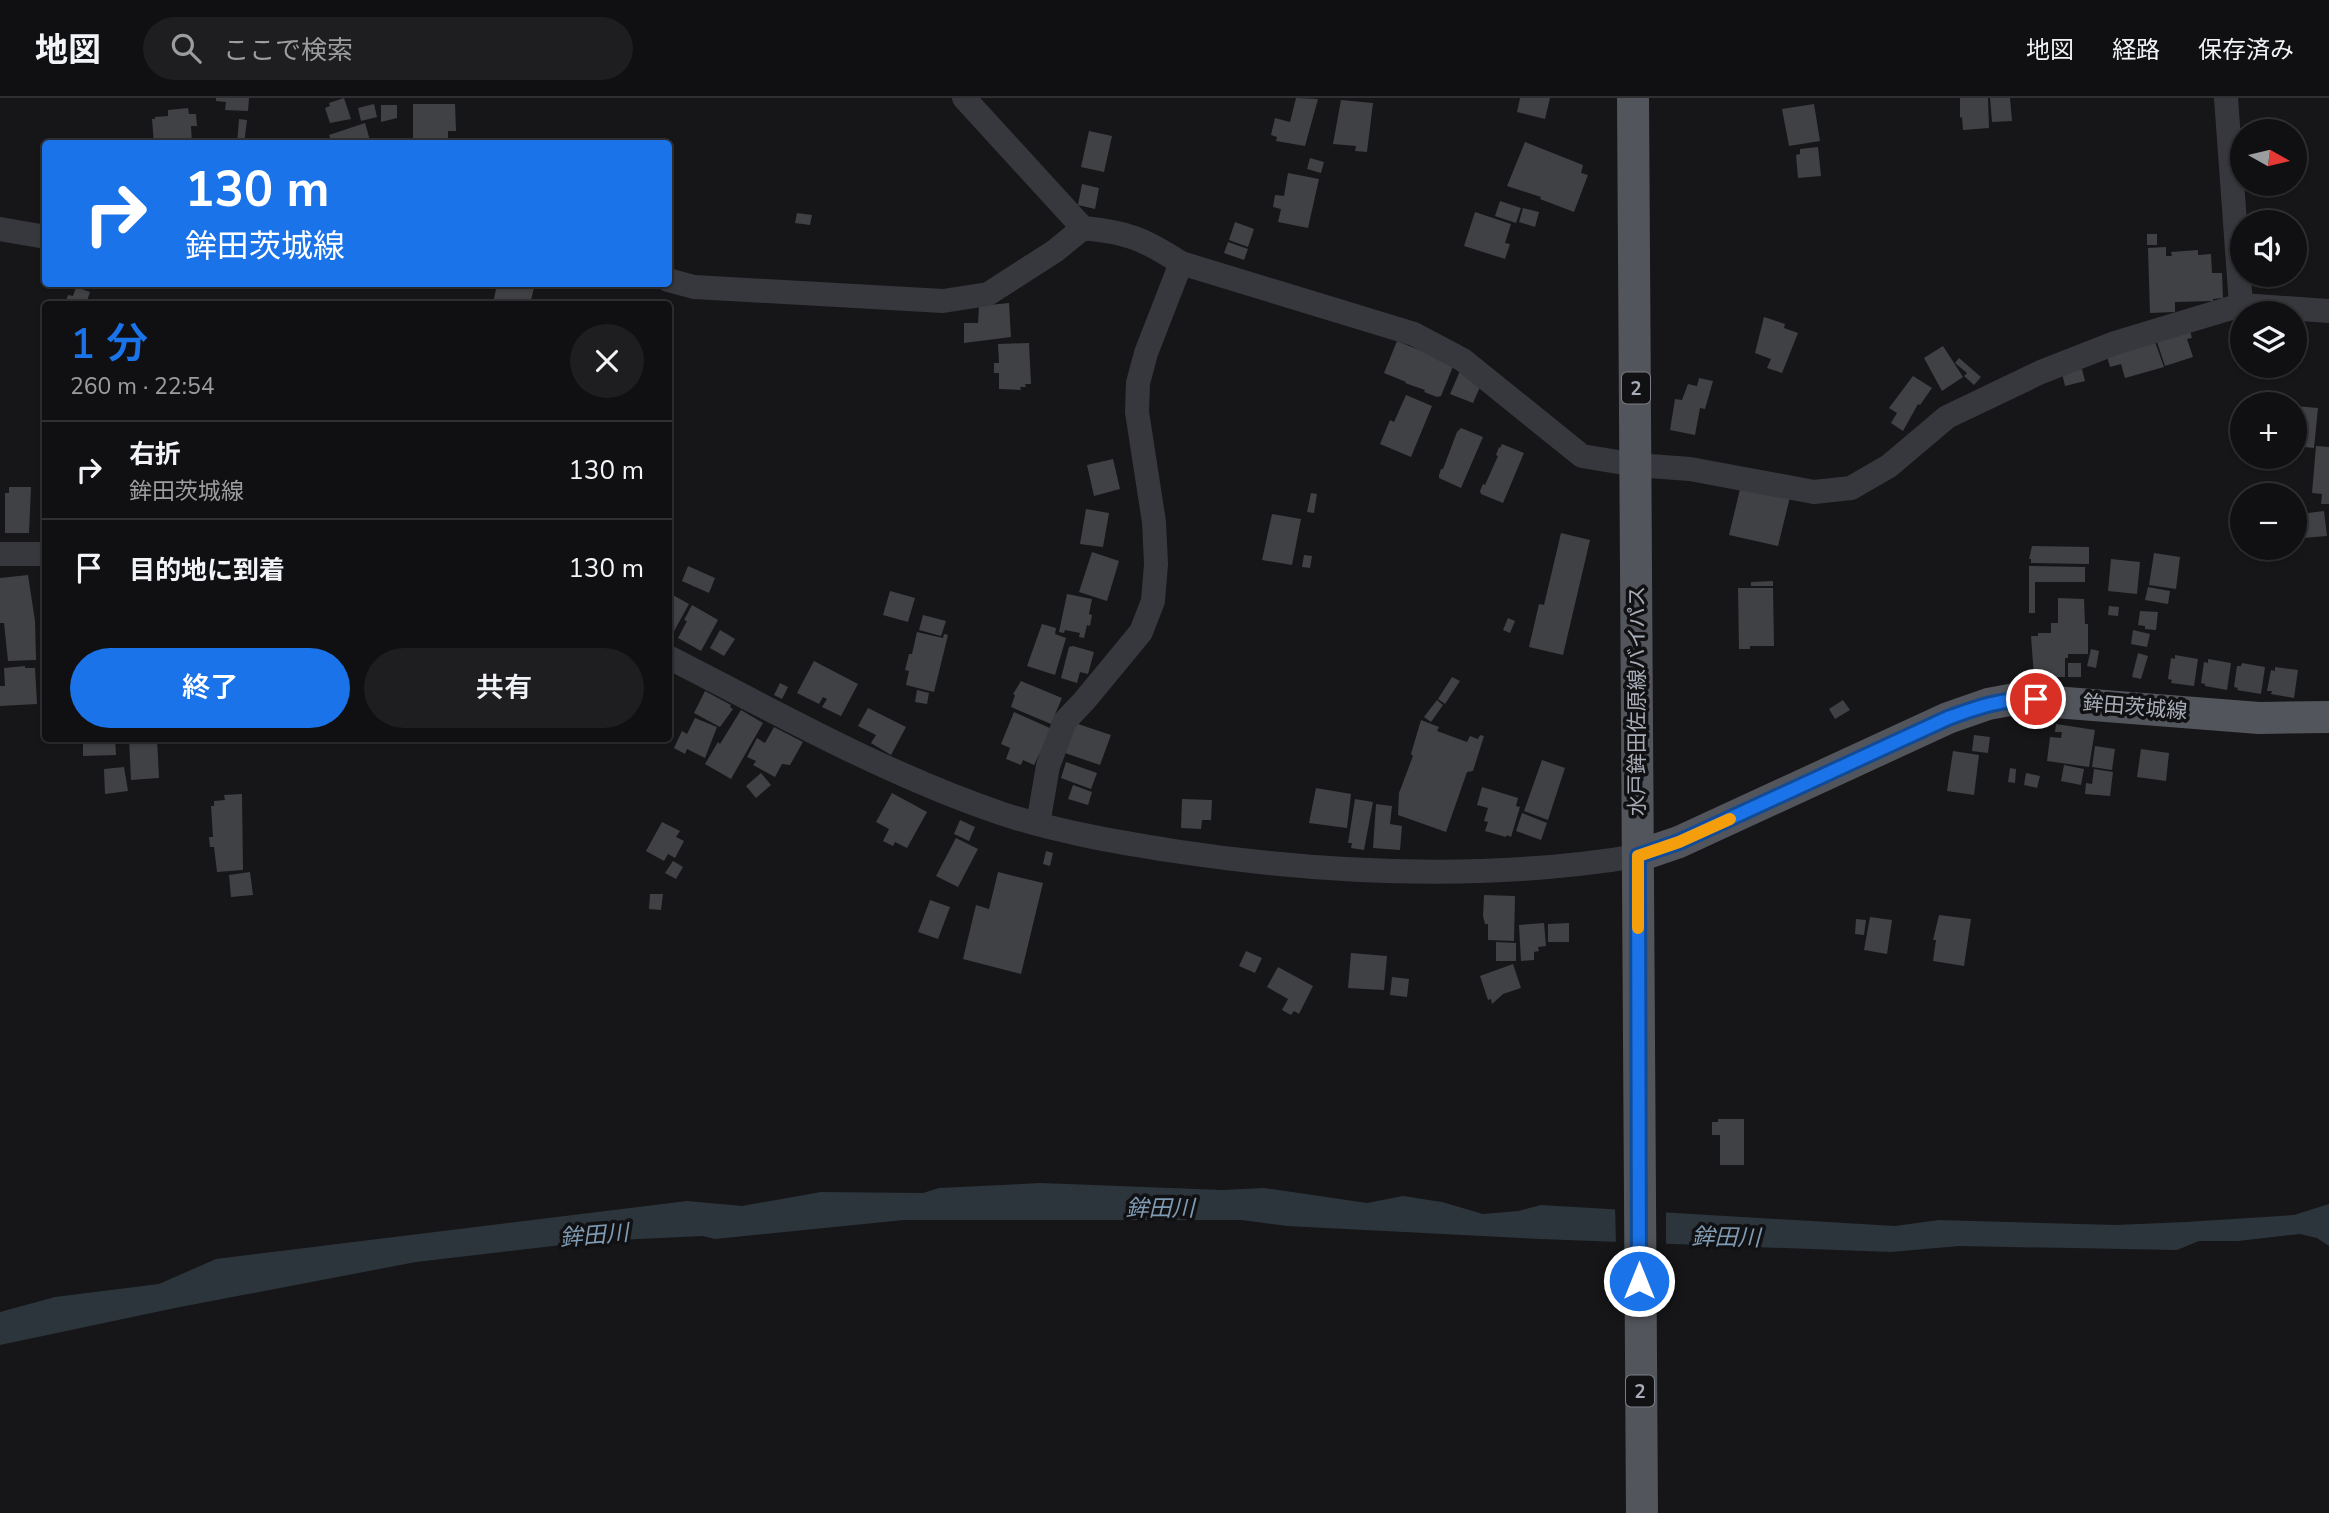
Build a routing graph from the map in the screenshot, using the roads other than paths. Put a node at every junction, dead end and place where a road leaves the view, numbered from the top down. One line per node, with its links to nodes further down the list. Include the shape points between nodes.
1 (964, 98): 4 (street)
2 (1633, 98): 13 (main road, 水戸鉾田佐原線バイパス / 2)
3 (2226, 98): 9 (street)
4 (1083, 228): 7 (street, via 1117,231 1153,244); 8 (street, via 988,294 943,301 694,287)
5 (0, 229): 6 (street)
6 (42, 236)
7 (1181, 263): 13 (street, via 1414,334 1463,360 1582,456); 18 (street, via 1138,383 1137,412 1154,522 1153,601 1141,632 1065,721 1048,766)
8 (672, 281)
9 (2241, 301)
10 (2230, 308): 13 (street, via 2115,343 2041,372 1947,417 1889,466 1851,488 1814,492 1690,469)
11 (2307, 310): 12 (street)
12 (2329, 311)
13 (1636, 465): 19 (main road, 水戸鉾田佐原線バイパス / 2)
14 (0, 554): 15 (street)
15 (42, 554)
16 (672, 659): 18 (street, via 923,784)
17 (2329, 717): 19 (main road, 鉾田茨城線, via 2259,718 2015,698 1948,718 1679,842)
18 (1038, 824): 19 (street, via 1226,859 1382,871 1547,867)
19 (1638, 856): 20 (main road, 水戸鉾田佐原線バイパス / 2)
20 (1642, 1513)

